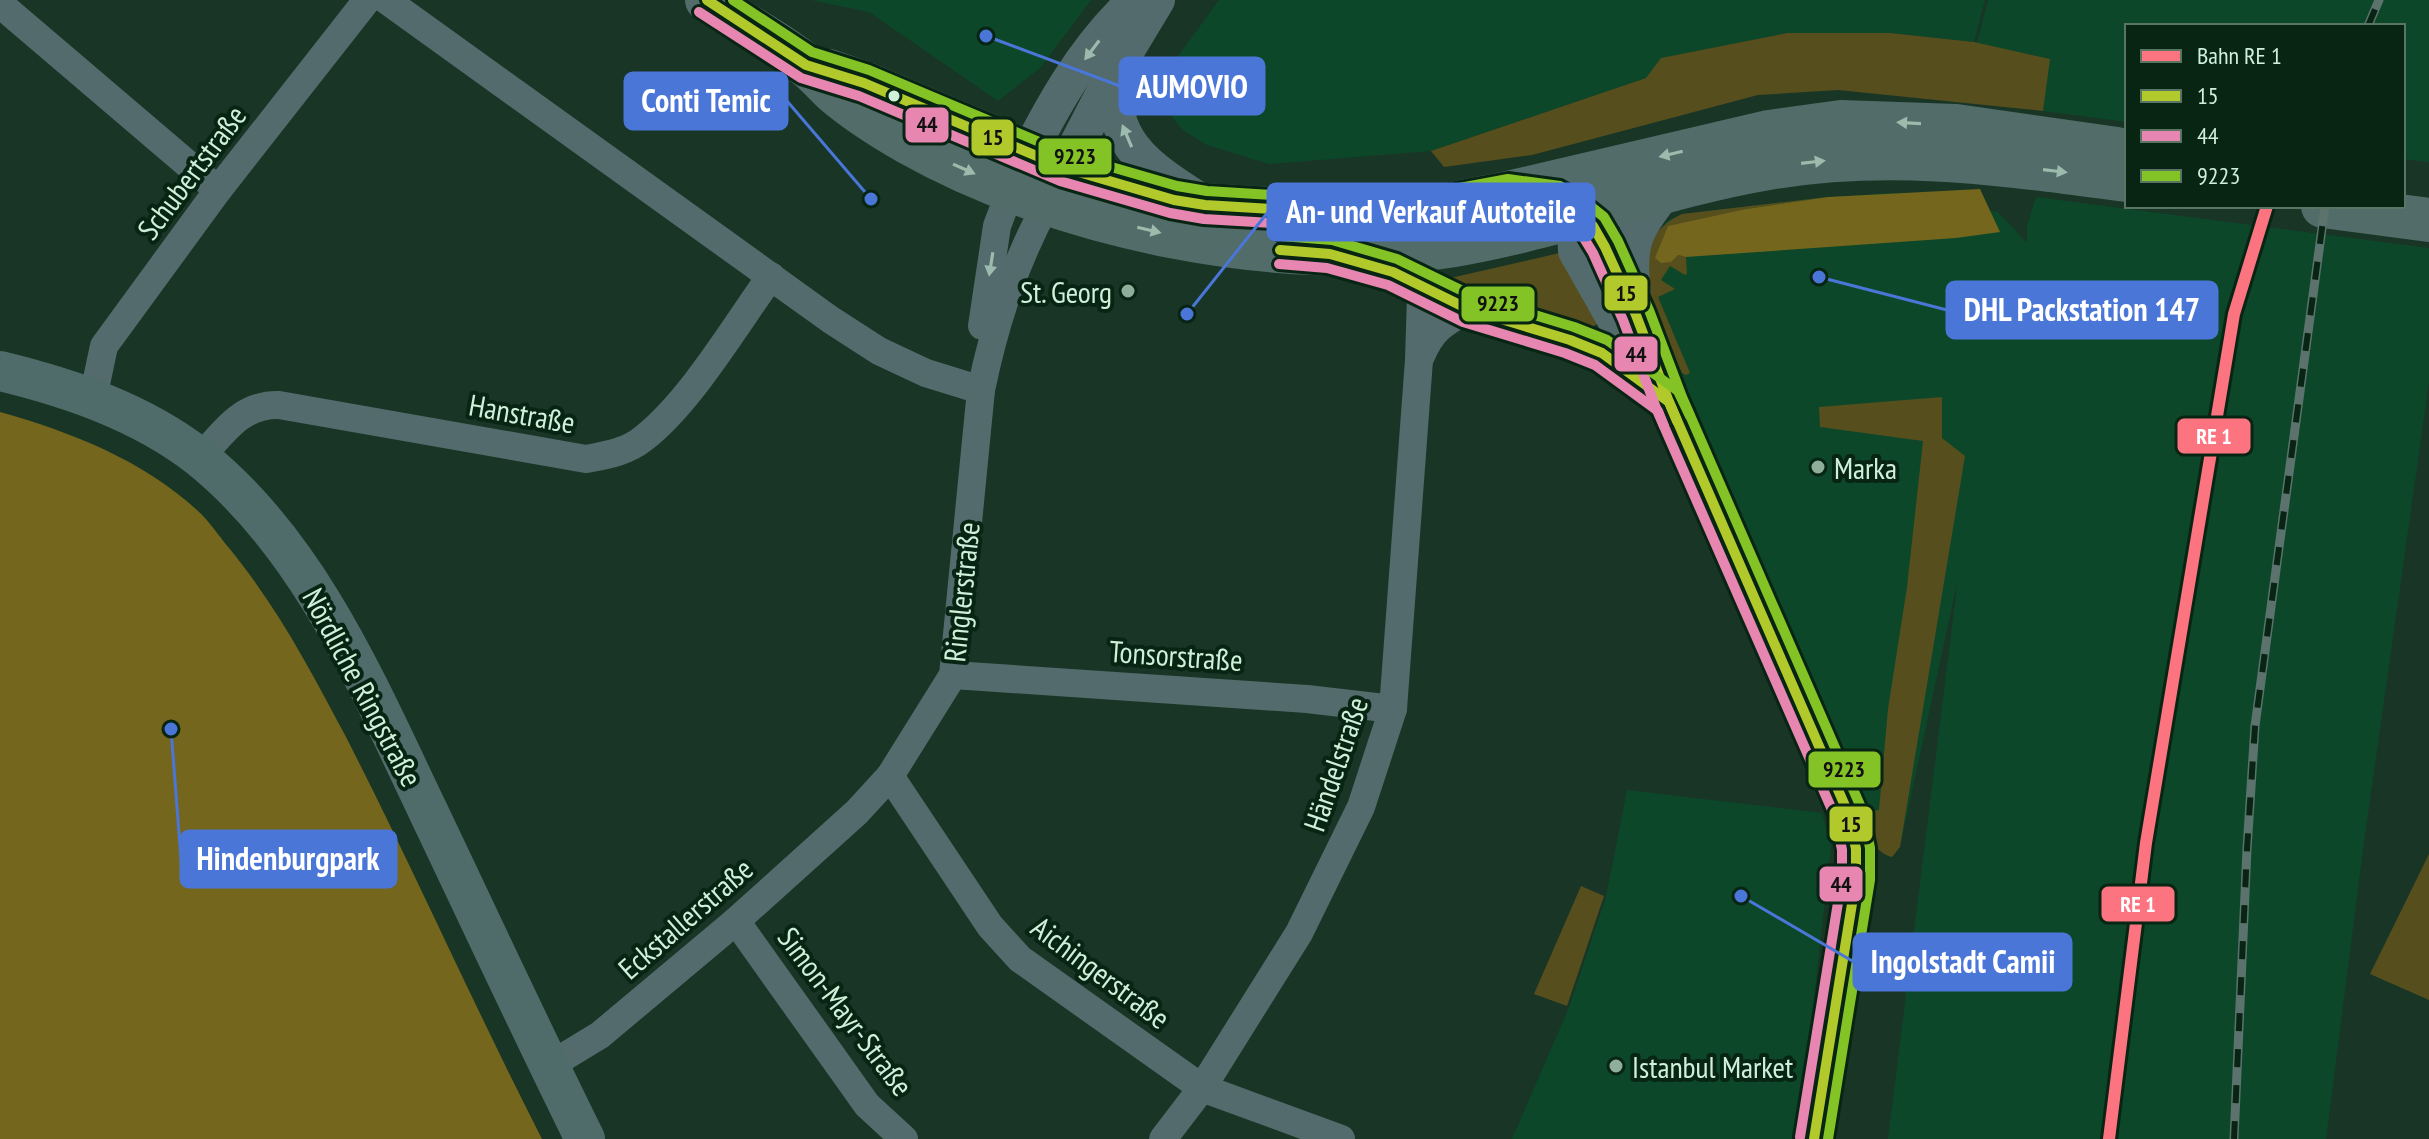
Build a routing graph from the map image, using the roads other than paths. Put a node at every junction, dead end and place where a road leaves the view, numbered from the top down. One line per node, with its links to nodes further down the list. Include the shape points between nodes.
1 (367, 0): 14 (street, Schubertstraße)
2 (386, 0): 23 (street)
3 (707, 0): 13 (main road, via 911,144)
4 (1136, 0): 13 (street, Ringlerstraße, one-way to 13, via 1054,104)
5 (1157, 0): 7 (street, Ringlerstraße)
6 (0, 4): 14 (street)
7 (1122, 58): 13 (street, Ringlerstraße); 18 (street, one-way to 7, via 1133,151 1115,100)
8 (1985, 146): 9 (main road); 10 (main road, one-way to 10, via 1918,124 1841,122 1769,132); 11 (main road, one-way to 11); 16 (main road, one-way to 8, via 1736,174 1830,160)
9 (2125, 150)
10 (1615, 167): 17 (main road); 20 (street)
11 (2125, 180)
12 (2405, 187): 15 (main road)
13 (1036, 189): 18 (main road); 22 (main road, one-way to 22, via 1087,216 1189,239); 29 (street, Ringlerstraße); 29 (street, Ringlerstraße, one-way to 29, via 997,226 979,350)
14 (218, 190): 30 (street, Schubertstraße, via 104,346)
15 (2429, 190)
16 (1664, 192): 20 (main road); 26 (street, via 1631,247)
17 (1508, 193): 18 (main road, via 1370,215); 20 (street, via 1557,200)
18 (1205, 205)
19 (2338, 208): 21 (main road)
20 (1581, 216): 22 (main road, via 1452,246); 26 (street, via 1598,233); 31 (street, via 1575,241 1581,263 1618,329)
21 (2429, 220)
22 (1330, 254): 24 (street)
23 (771, 276): 29 (street, via 879,351); 32 (street, Hanstraße, via 683,399 643,439 617,453 586,459 262,404 244,412)
24 (1417, 282): 25 (street); 27 (street, Händelstraße)
25 (1468, 309): 27 (street, Händelstraße, via 1439,326); 31 (street, via 1602,353)
26 (1636, 315): 31 (street)
27 (1419, 360): 34 (street, Händelstraße)
28 (0, 371): 30 (main road, Nördliche Ringstraße)
29 (981, 390): 33 (street, Ringlerstraße)
30 (93, 398): 32 (main road, Nördliche Ringstraße)
31 (1669, 402): 44 (street, via 1849,815 1856,849 1856,879)
32 (200, 458): 38 (main road, Nördliche Ringstraße, via 255,510 333,622)
33 (953, 675): 34 (street, Tonsorstraße); 35 (street, Ringlerstraße)
34 (1393, 709): 39 (street, Händelstraße, via 1337,861 1299,933)
35 (890, 776): 36 (street, Ringlerstraße); 39 (street, Aichingerstraße, via 990,926 1020,959)
36 (857, 812): 37 (street, Eckstallerstraße)
37 (736, 921): 38 (street, Eckstallerstraße, via 600,1035); 41 (street, Simon-Mayr-Straße, via 867,1105)
38 (549, 1066): 40 (main road, Nördliche Ringstraße)
39 (1202, 1088): 42 (street, Händelstraße); 43 (street, Aichingerstraße)
40 (585, 1139)
41 (904, 1139)
42 (1163, 1139)
43 (1341, 1139)
44 (1814, 1139)

